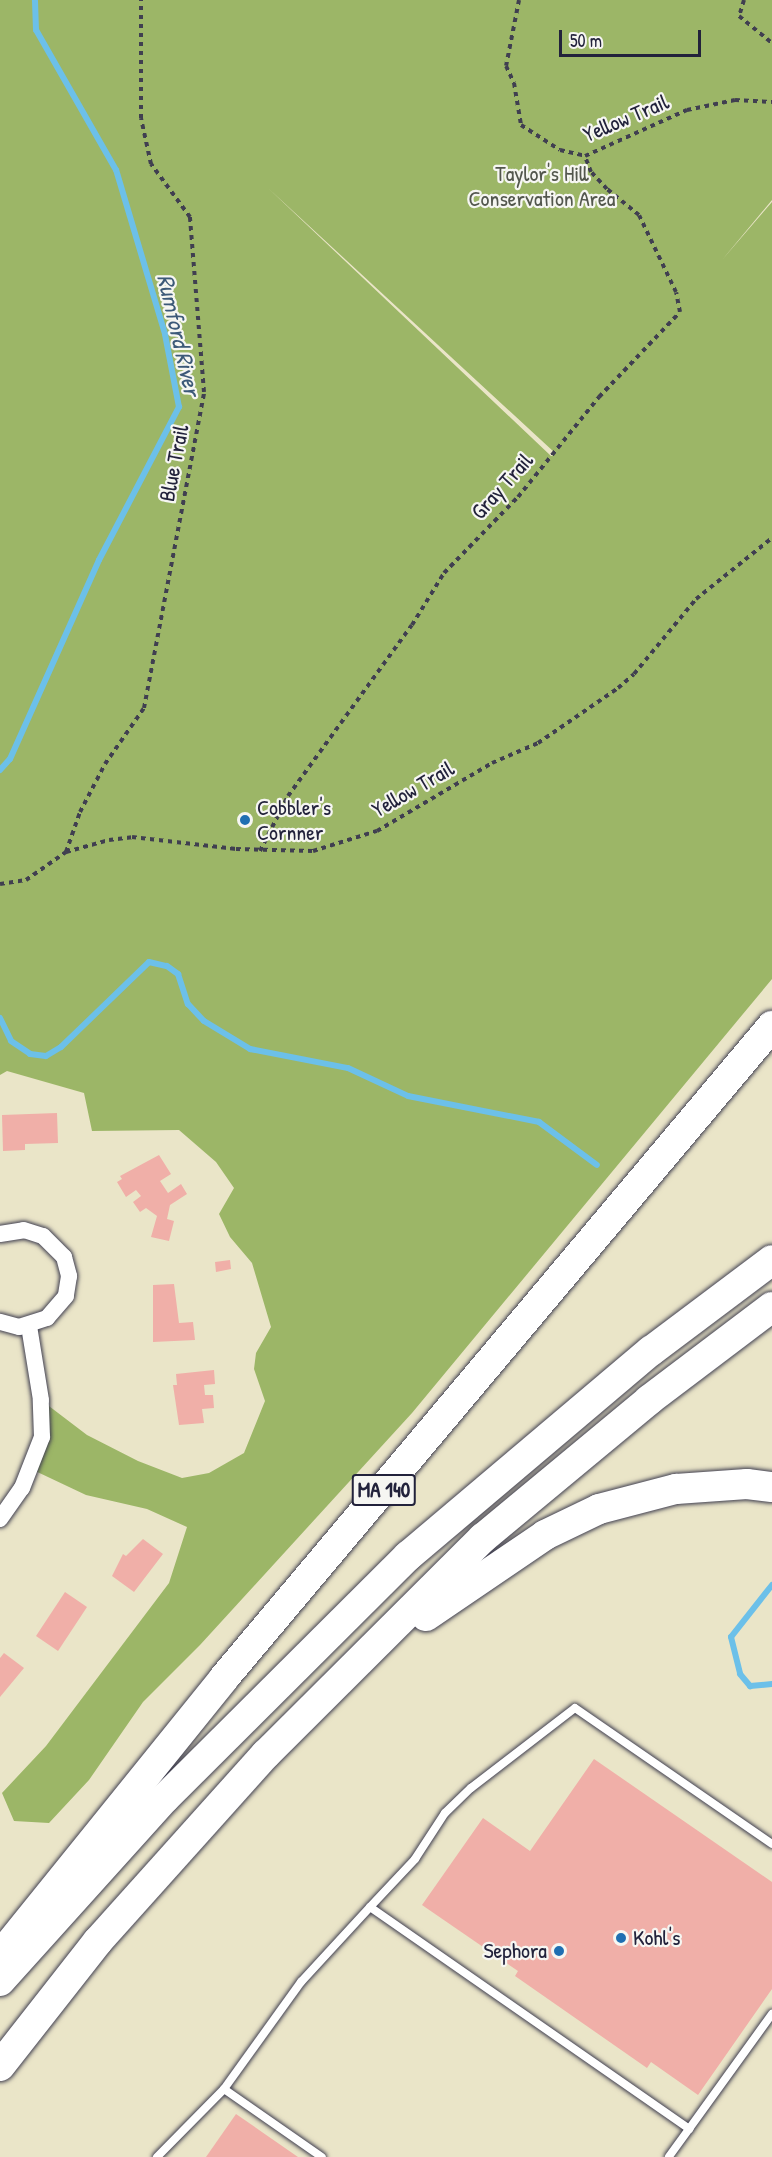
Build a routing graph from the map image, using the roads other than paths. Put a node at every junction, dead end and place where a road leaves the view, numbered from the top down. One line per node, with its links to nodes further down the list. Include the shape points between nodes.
1 (772, 1026): 12 (highway, MA 140, via 224,1678)
2 (0, 1234): 6 (street, via 24,1230 44,1236 58,1248 67,1266 68,1286 61,1305 47,1318)
3 (772, 1260): 13 (highway, via 651,1351 408,1556 165,1798)
4 (772, 1307): 9 (highway, via 649,1400 483,1538)
5 (0, 1322): 6 (street)
6 (29, 1326): 8 (street, via 41,1400 42,1437 22,1488)
7 (772, 1487): 9 (highway, via 747,1484 676,1489 599,1509 544,1535 444,1602)
8 (0, 1519)
9 (321, 1700): 15 (highway, via 266,1754 98,1941)
10 (772, 1844): 11 (lane, via 575,1708 471,1788 445,1813 415,1859)
11 (370, 1907): 16 (lane, via 301,1982); 17 (lane)
12 (0, 1956)
13 (0, 1981)
14 (772, 2014): 17 (lane)
15 (0, 2066)
16 (224, 2089): 18 (lane); 19 (lane)
17 (689, 2129): 20 (lane)
18 (157, 2157)
19 (322, 2157)
20 (669, 2157)

